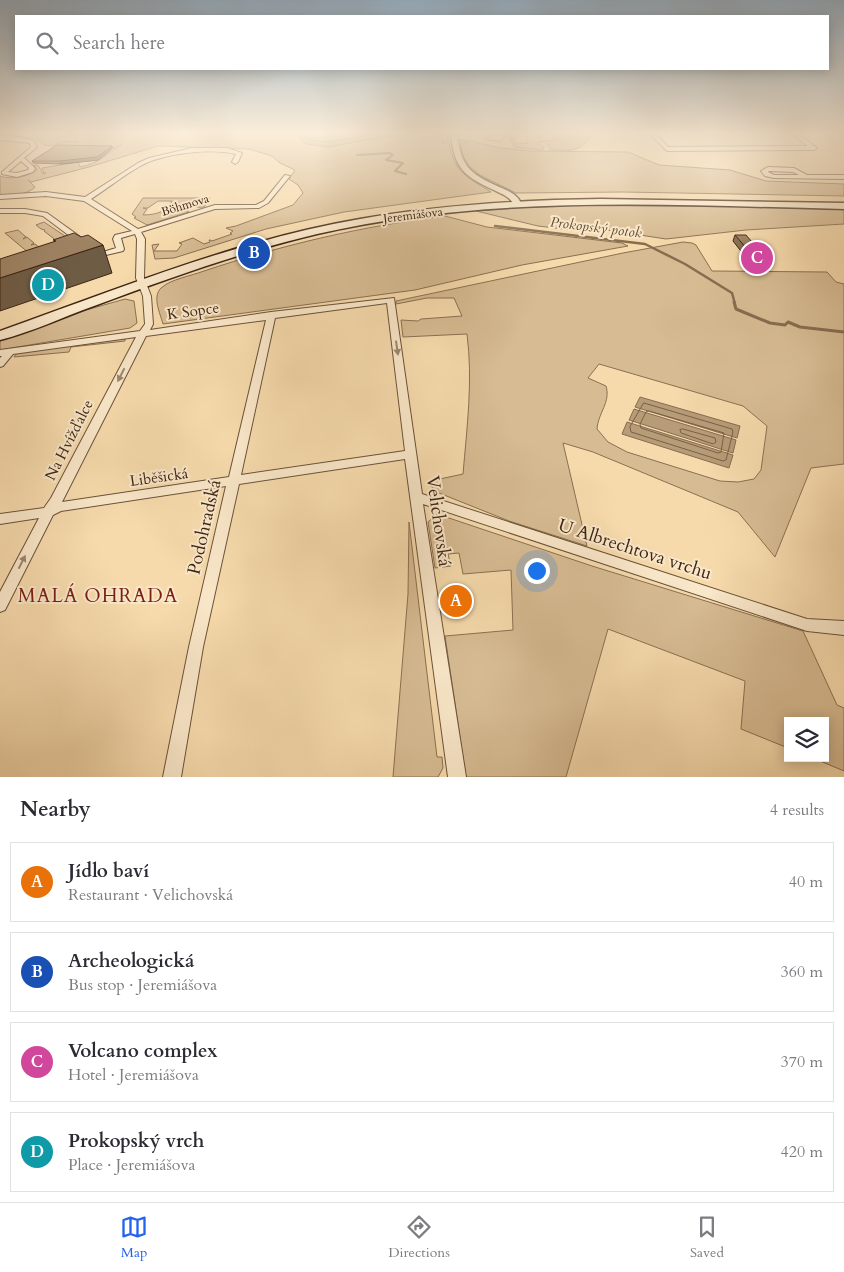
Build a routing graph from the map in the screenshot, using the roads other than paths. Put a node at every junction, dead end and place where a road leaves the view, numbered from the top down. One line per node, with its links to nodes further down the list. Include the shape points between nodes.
1 (131, 170): 10 (street)
2 (466, 170): 8 (street)
3 (767, 170): 6 (street, via 764,171 774,177)
4 (794, 170): 6 (street)
5 (287, 176): 16 (street, Böhmova, via 263,205 215,207)
6 (806, 178): 7 (street)
7 (844, 178)
8 (496, 194): 11 (main road, Jeremiášova); 13 (main road, Jeremiášova)
9 (0, 197): 10 (street, via 46,194)
10 (86, 200): 16 (street)
11 (515, 200): 12 (main road, Jeremiášova, via 633,196); 13 (main road, Jeremiášova); 14 (main road, Jeremiášova)
12 (844, 200)
13 (483, 202): 17 (main road, Jeremiášova, via 398,213 354,223 285,239)
14 (844, 206)
15 (0, 211): 16 (street, Böhmova, via 45,214 102,254 120,249 118,237)
16 (137, 232): 17 (street, Na Hvížďalce, via 141,239 139,262)
17 (142, 281): 20 (main road, Jeremiášova); 21 (street, Na Hvížďalce, via 147,296 149,324); 22 (main road, Jeremiášova)
18 (391, 300): 19 (street, K Sopce); 25 (street, Velichovská, one-way to 25)
19 (271, 315): 21 (street, K Sopce); 26 (street, Podohradská)
20 (0, 327)
21 (144, 332): 23 (street, K Sopce); 28 (street, Na Hvížďalce, one-way to 28)
22 (0, 336)
23 (5, 353): 24 (street)
24 (0, 364)
25 (412, 454): 26 (street, Liběšická); 27 (street, Velichovská)
26 (233, 482): 28 (street, Liběšická, via 59,507); 32 (street, Podohradská, via 196,647)
27 (416, 497): 31 (street, U Albrechtova vrchu, via 807,626); 33 (street, Velichovská)
28 (48, 512): 29 (street, Liběšická); 30 (street, Na Hvížďalce, one-way to 28)
29 (0, 519)
30 (0, 606)
31 (844, 628)
32 (172, 777)
33 (457, 777)

